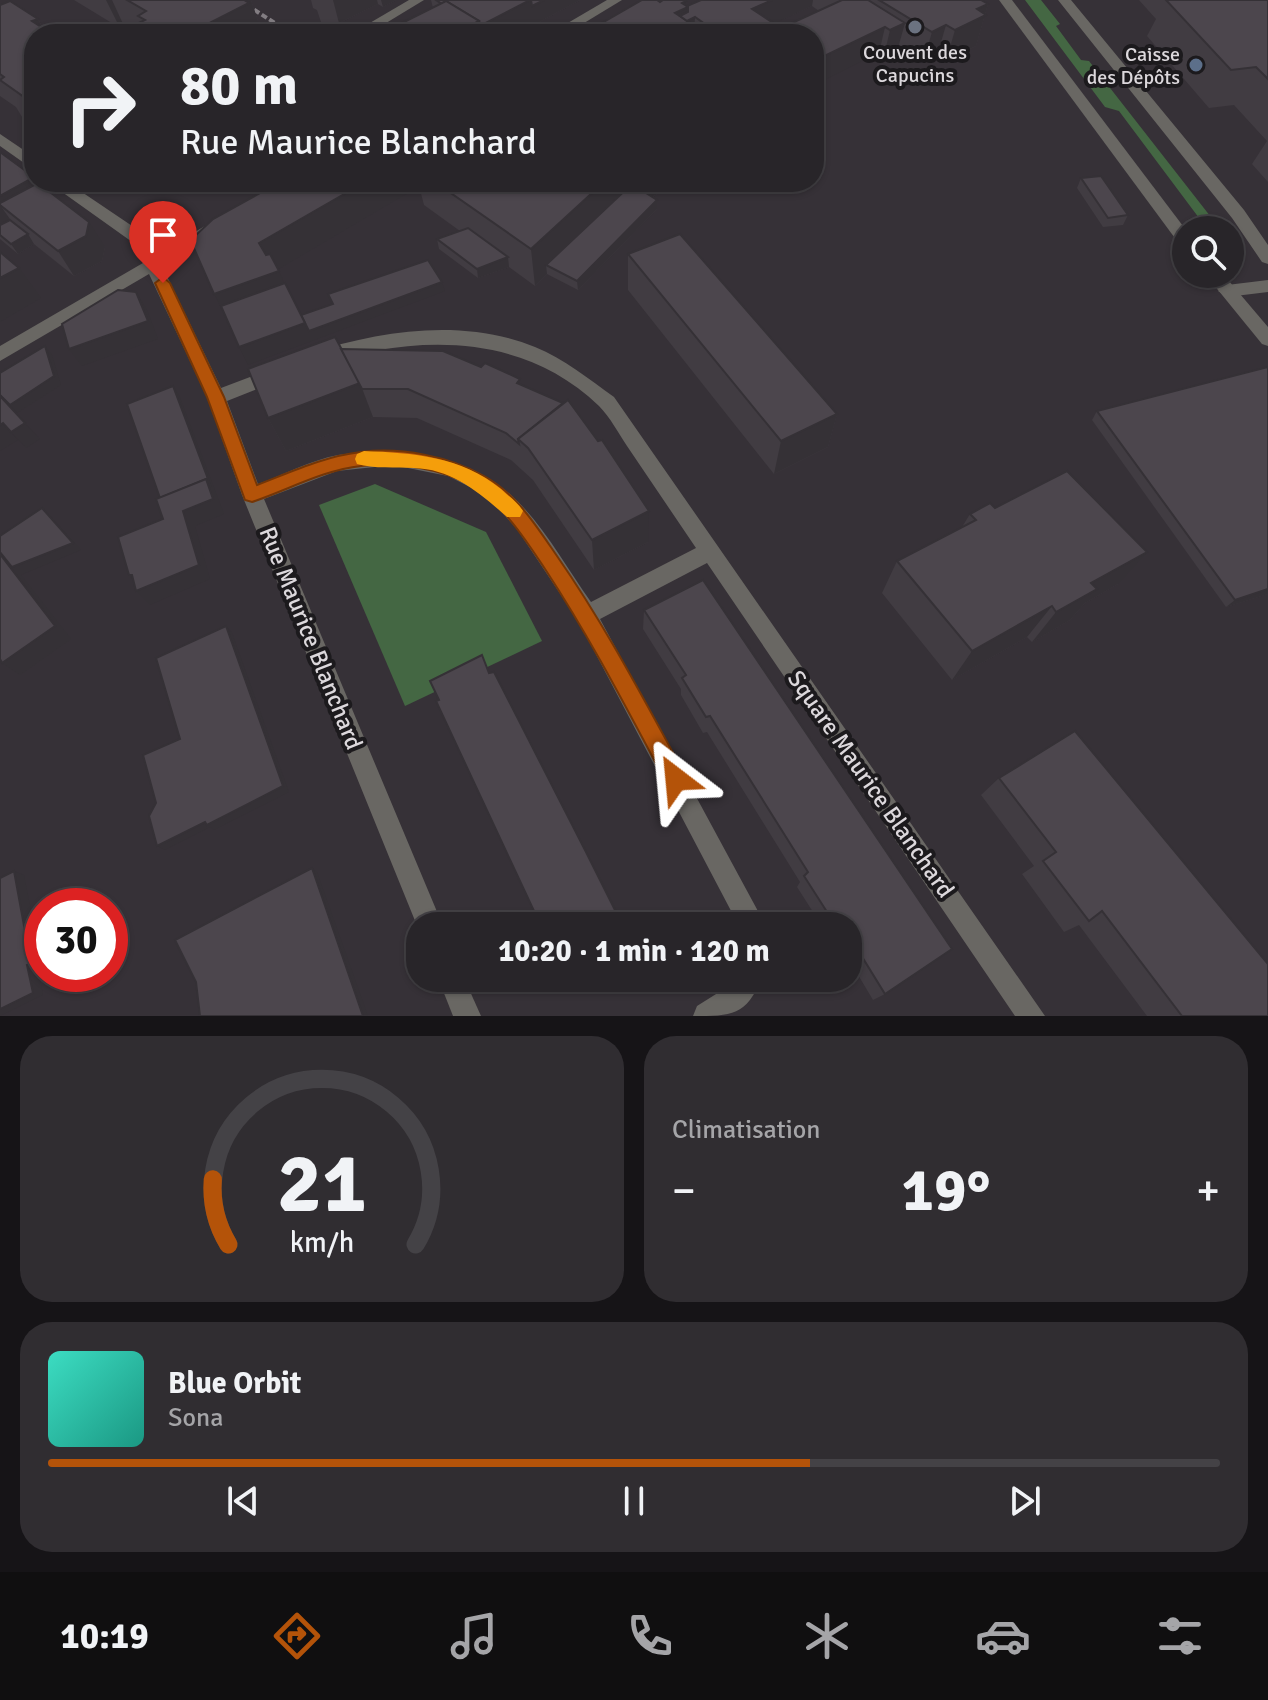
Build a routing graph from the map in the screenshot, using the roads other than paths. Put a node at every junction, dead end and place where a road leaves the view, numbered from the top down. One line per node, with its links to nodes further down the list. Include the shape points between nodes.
1 (418, 0): 5 (street)
2 (616, 0): 6 (street)
3 (1005, 0): 11 (street)
4 (1064, 0): 12 (street)
5 (376, 24)
6 (574, 24)
7 (0, 139): 8 (street)
8 (24, 157)
9 (71, 192): 13 (street, Rue Maurice Blanchard, via 141,240)
10 (234, 217): 13 (street)
11 (1172, 222)
12 (1268, 258)
13 (150, 263): 18 (street); 19 (street, Rue Maurice Blanchard)
14 (1268, 286): 16 (street)
15 (1225, 288): 16 (street)
16 (1227, 291): 17 (street)
17 (1268, 339)
18 (0, 354)
19 (216, 397): 20 (street, Rue Maurice Blanchard); 21 (street, Square Maurice Blanchard, via 348,346 442,336 515,347 554,364 607,402)
20 (252, 495): 22 (street, via 336,463 365,458 420,461 451,469 503,500); 23 (street, Rue Maurice Blanchard)
21 (710, 551): 22 (street); 29 (street, Square Maurice Blanchard)
22 (587, 615): 24 (street)
23 (424, 912)
24 (746, 912)
25 (457, 992): 27 (street)
26 (742, 992): 28 (street)
27 (467, 1016)
28 (707, 1016)
29 (1031, 1016)

